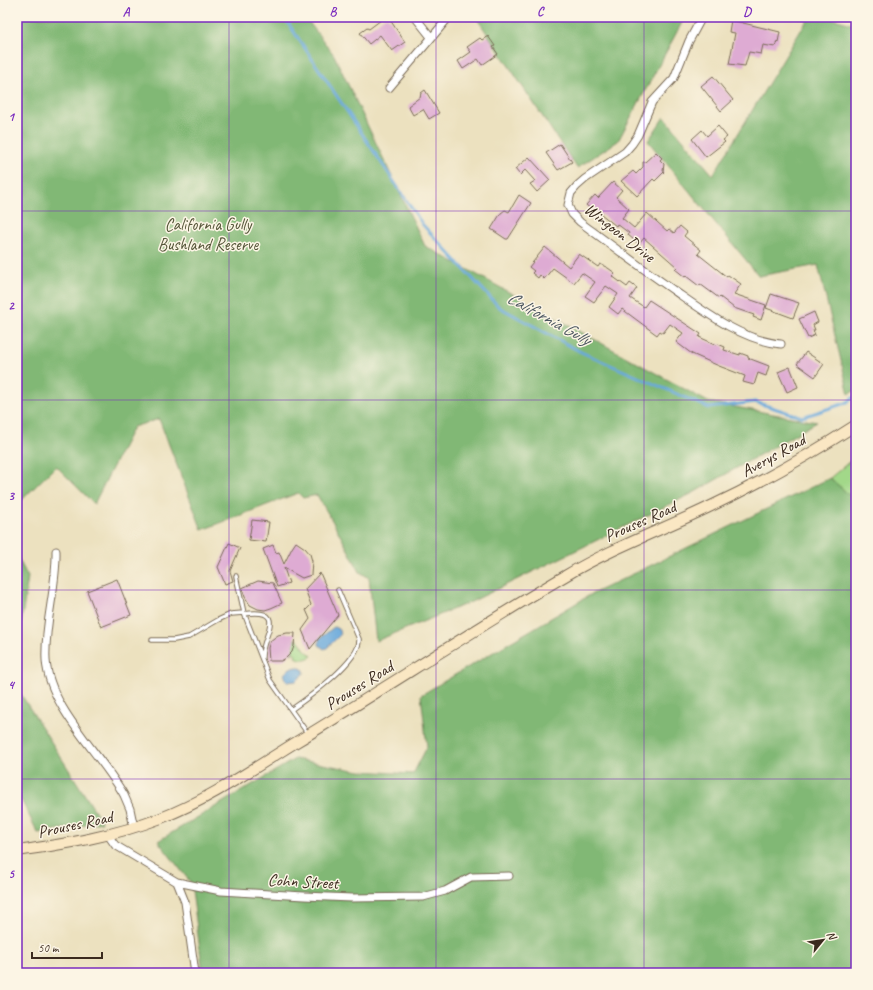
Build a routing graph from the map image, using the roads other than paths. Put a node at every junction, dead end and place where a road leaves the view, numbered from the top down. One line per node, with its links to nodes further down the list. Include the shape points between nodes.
1 (415, 17): 4 (street)
2 (449, 17): 4 (street)
3 (702, 17): 6 (street, Wingoon Drive, via 674,78 652,102 632,144 621,156 577,186 569,196 568,205 580,222 710,316 759,340)
4 (431, 37): 5 (street)
5 (389, 88)
6 (781, 344)
7 (856, 424): 8 (street, Averys Road, via 816,450)
8 (704, 510): 16 (street, Prouses Road, via 612,551 566,575)
9 (56, 551): 17 (street, via 56,572 46,648 50,682 68,716 124,795)
10 (236, 576): 12 (lane)
11 (338, 590): 15 (lane, via 359,639 358,646 329,681)
12 (244, 613): 13 (lane, via 232,614 218,620 190,637); 14 (lane); 14 (lane, via 263,614 270,620 271,627 262,649)
13 (152, 640)
14 (262, 660): 15 (lane, via 270,680)
15 (292, 709): 16 (lane)
16 (309, 735): 17 (street, Prouses Road, via 192,804)
17 (134, 828): 18 (street, Prouses Road)
18 (108, 835): 19 (street, Prouses Road); 21 (street, Cohn Street, via 115,845)
19 (17, 851)
20 (509, 876): 21 (street, Cohn Street, via 471,877 423,897 352,898 221,891)
21 (177, 882): 22 (street, via 185,902)
22 (195, 973)

